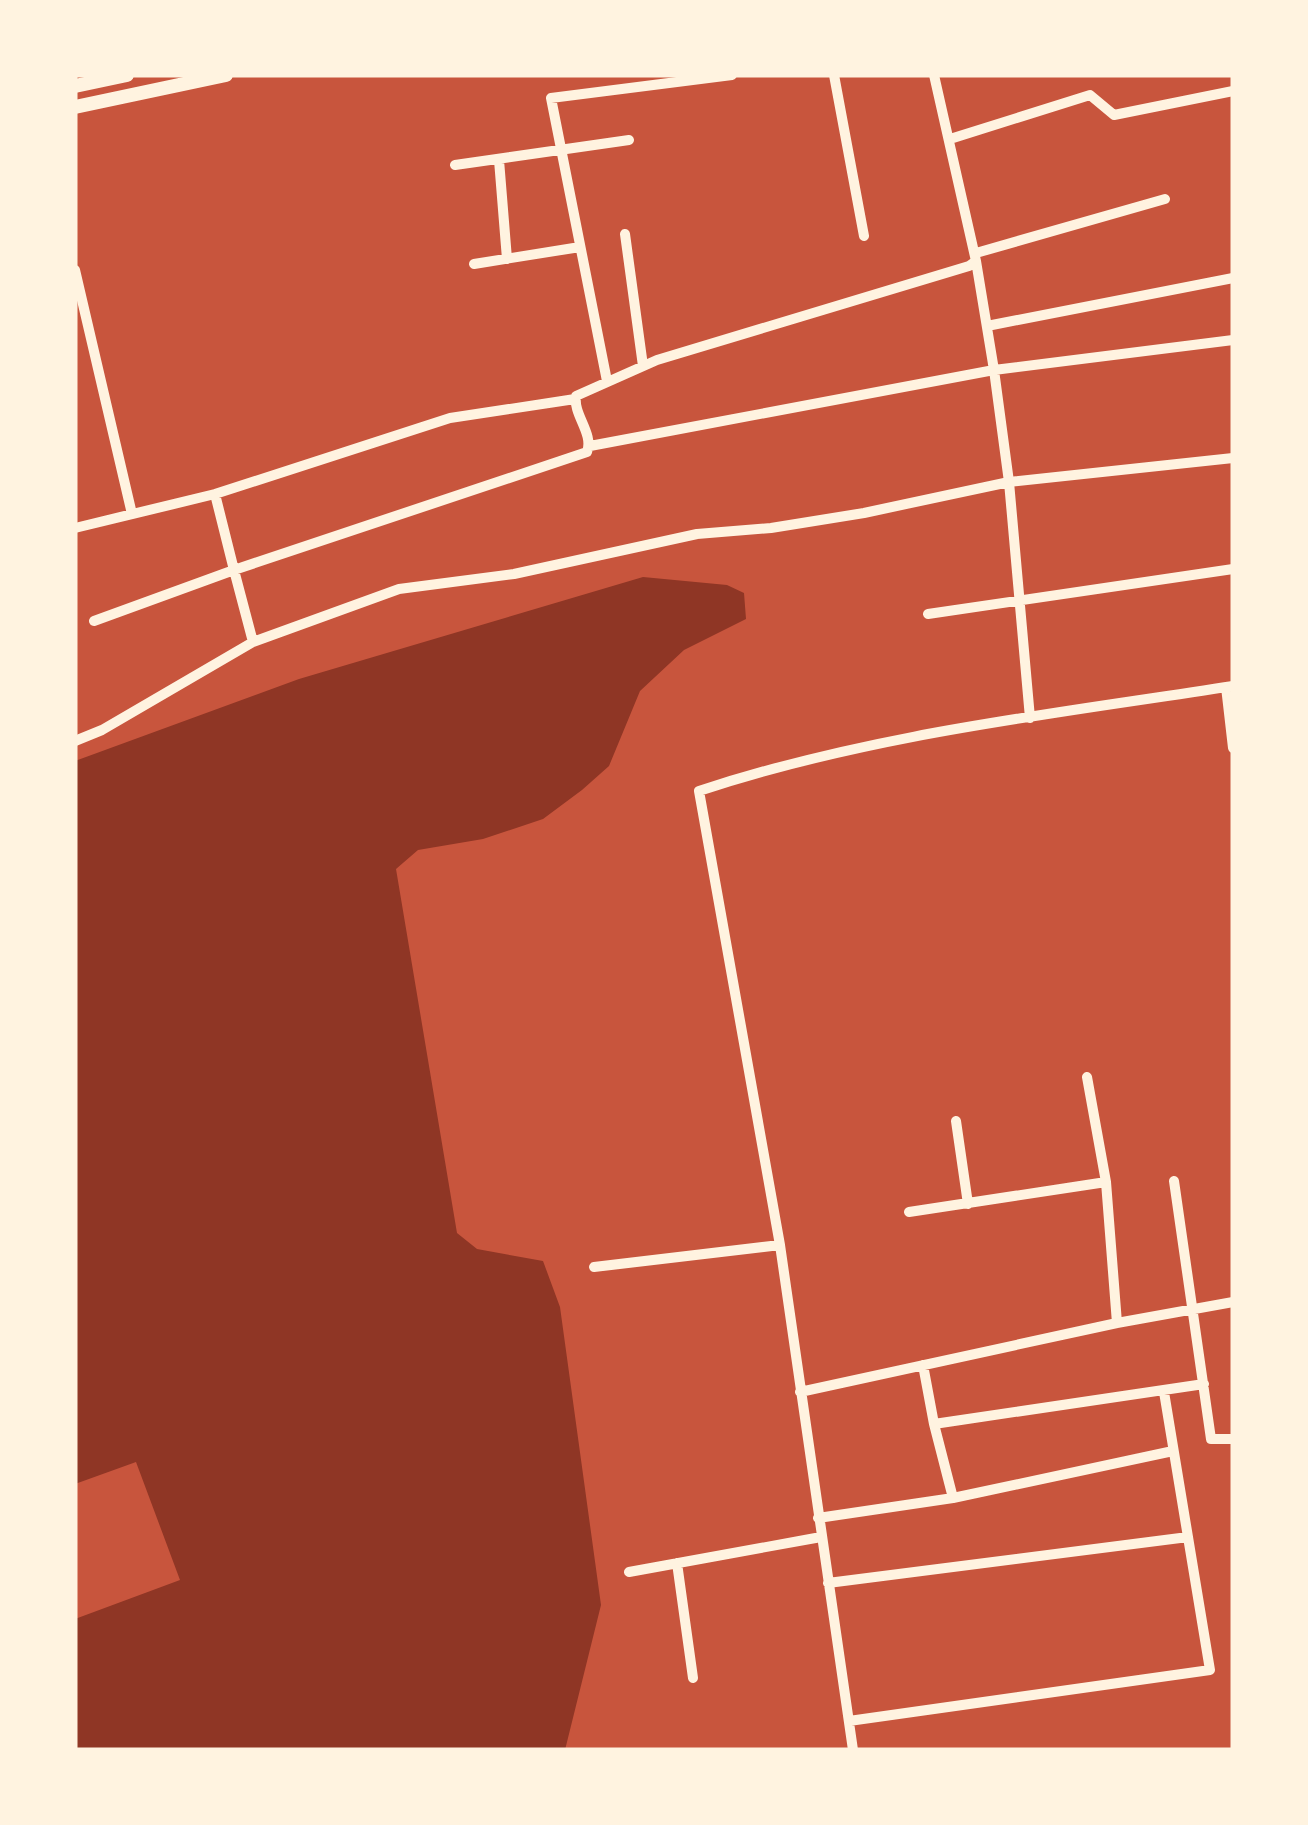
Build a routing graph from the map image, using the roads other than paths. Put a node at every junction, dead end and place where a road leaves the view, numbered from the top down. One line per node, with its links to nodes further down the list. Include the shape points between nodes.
1 (127, 75): 7 (street)
2 (226, 75): 10 (street)
3 (617, 75): 8 (street)
4 (732, 75): 8 (street)
5 (834, 75): 18 (street)
6 (934, 75): 11 (street)
7 (75, 86)
8 (619, 89): 13 (street, via 551,98)
9 (1233, 91): 11 (street, via 1114,116 1090,95)
10 (75, 107)
11 (950, 139): 20 (street)
12 (628, 140): 13 (street)
13 (562, 152): 14 (street); 19 (street)
14 (500, 160): 15 (street); 21 (street)
15 (455, 165)
16 (1164, 200): 20 (street)
17 (625, 234): 27 (street)
18 (864, 236)
19 (580, 246): 21 (street); 29 (street)
20 (976, 257): 25 (street); 27 (street, via 969,266)
21 (506, 259): 22 (street)
22 (474, 264)
23 (75, 270): 35 (street)
24 (1233, 278): 25 (street)
25 (987, 326): 28 (street)
26 (1233, 340): 28 (street)
27 (643, 366): 29 (street)
28 (994, 370): 31 (street); 33 (street)
29 (606, 382): 30 (street)
30 (574, 400): 31 (street); 34 (street, via 450,418)
31 (590, 446): 38 (street, via 459,497)
32 (1233, 458): 33 (street)
33 (1009, 482): 39 (street); 42 (street, via 846,516 697,534 514,574 399,588)
34 (215, 494): 35 (street); 38 (street)
35 (132, 514): 36 (street)
36 (75, 528)
37 (1233, 569): 39 (street)
38 (234, 570): 41 (street); 42 (street)
39 (1020, 600): 40 (street); 44 (street)
40 (928, 614)
41 (94, 621)
42 (253, 642): 45 (street)
43 (1230, 686): 44 (street); 46 (street)
44 (1030, 718): 53 (street, via 847,748 698,791)
45 (75, 740)
46 (1233, 748)
47 (1088, 1078): 49 (street)
48 (956, 1120): 51 (street)
49 (1106, 1182): 51 (street); 57 (street)
50 (1174, 1182): 56 (street)
51 (968, 1204): 52 (street)
52 (909, 1212)
53 (780, 1245): 54 (street); 60 (street)
54 (594, 1267)
55 (1233, 1302): 56 (street)
56 (1194, 1309): 57 (street); 59 (street)
57 (1117, 1322): 58 (street)
58 (923, 1365): 60 (street); 62 (street)
59 (1204, 1384): 61 (street); 63 (street, via 1211,1438)
60 (800, 1392): 66 (street)
61 (1164, 1392): 62 (street); 64 (street)
62 (934, 1424): 65 (street)
63 (1233, 1440)
64 (1173, 1451): 65 (street); 68 (street)
65 (953, 1498): 66 (street)
66 (818, 1518): 67 (street)
67 (821, 1536): 69 (street); 71 (street)
68 (1188, 1538): 71 (street); 73 (street, via 1210,1670)
69 (678, 1564): 70 (street); 72 (street)
70 (629, 1572)
71 (828, 1583): 73 (street)
72 (693, 1678)
73 (849, 1721): 74 (street)
74 (853, 1750)

